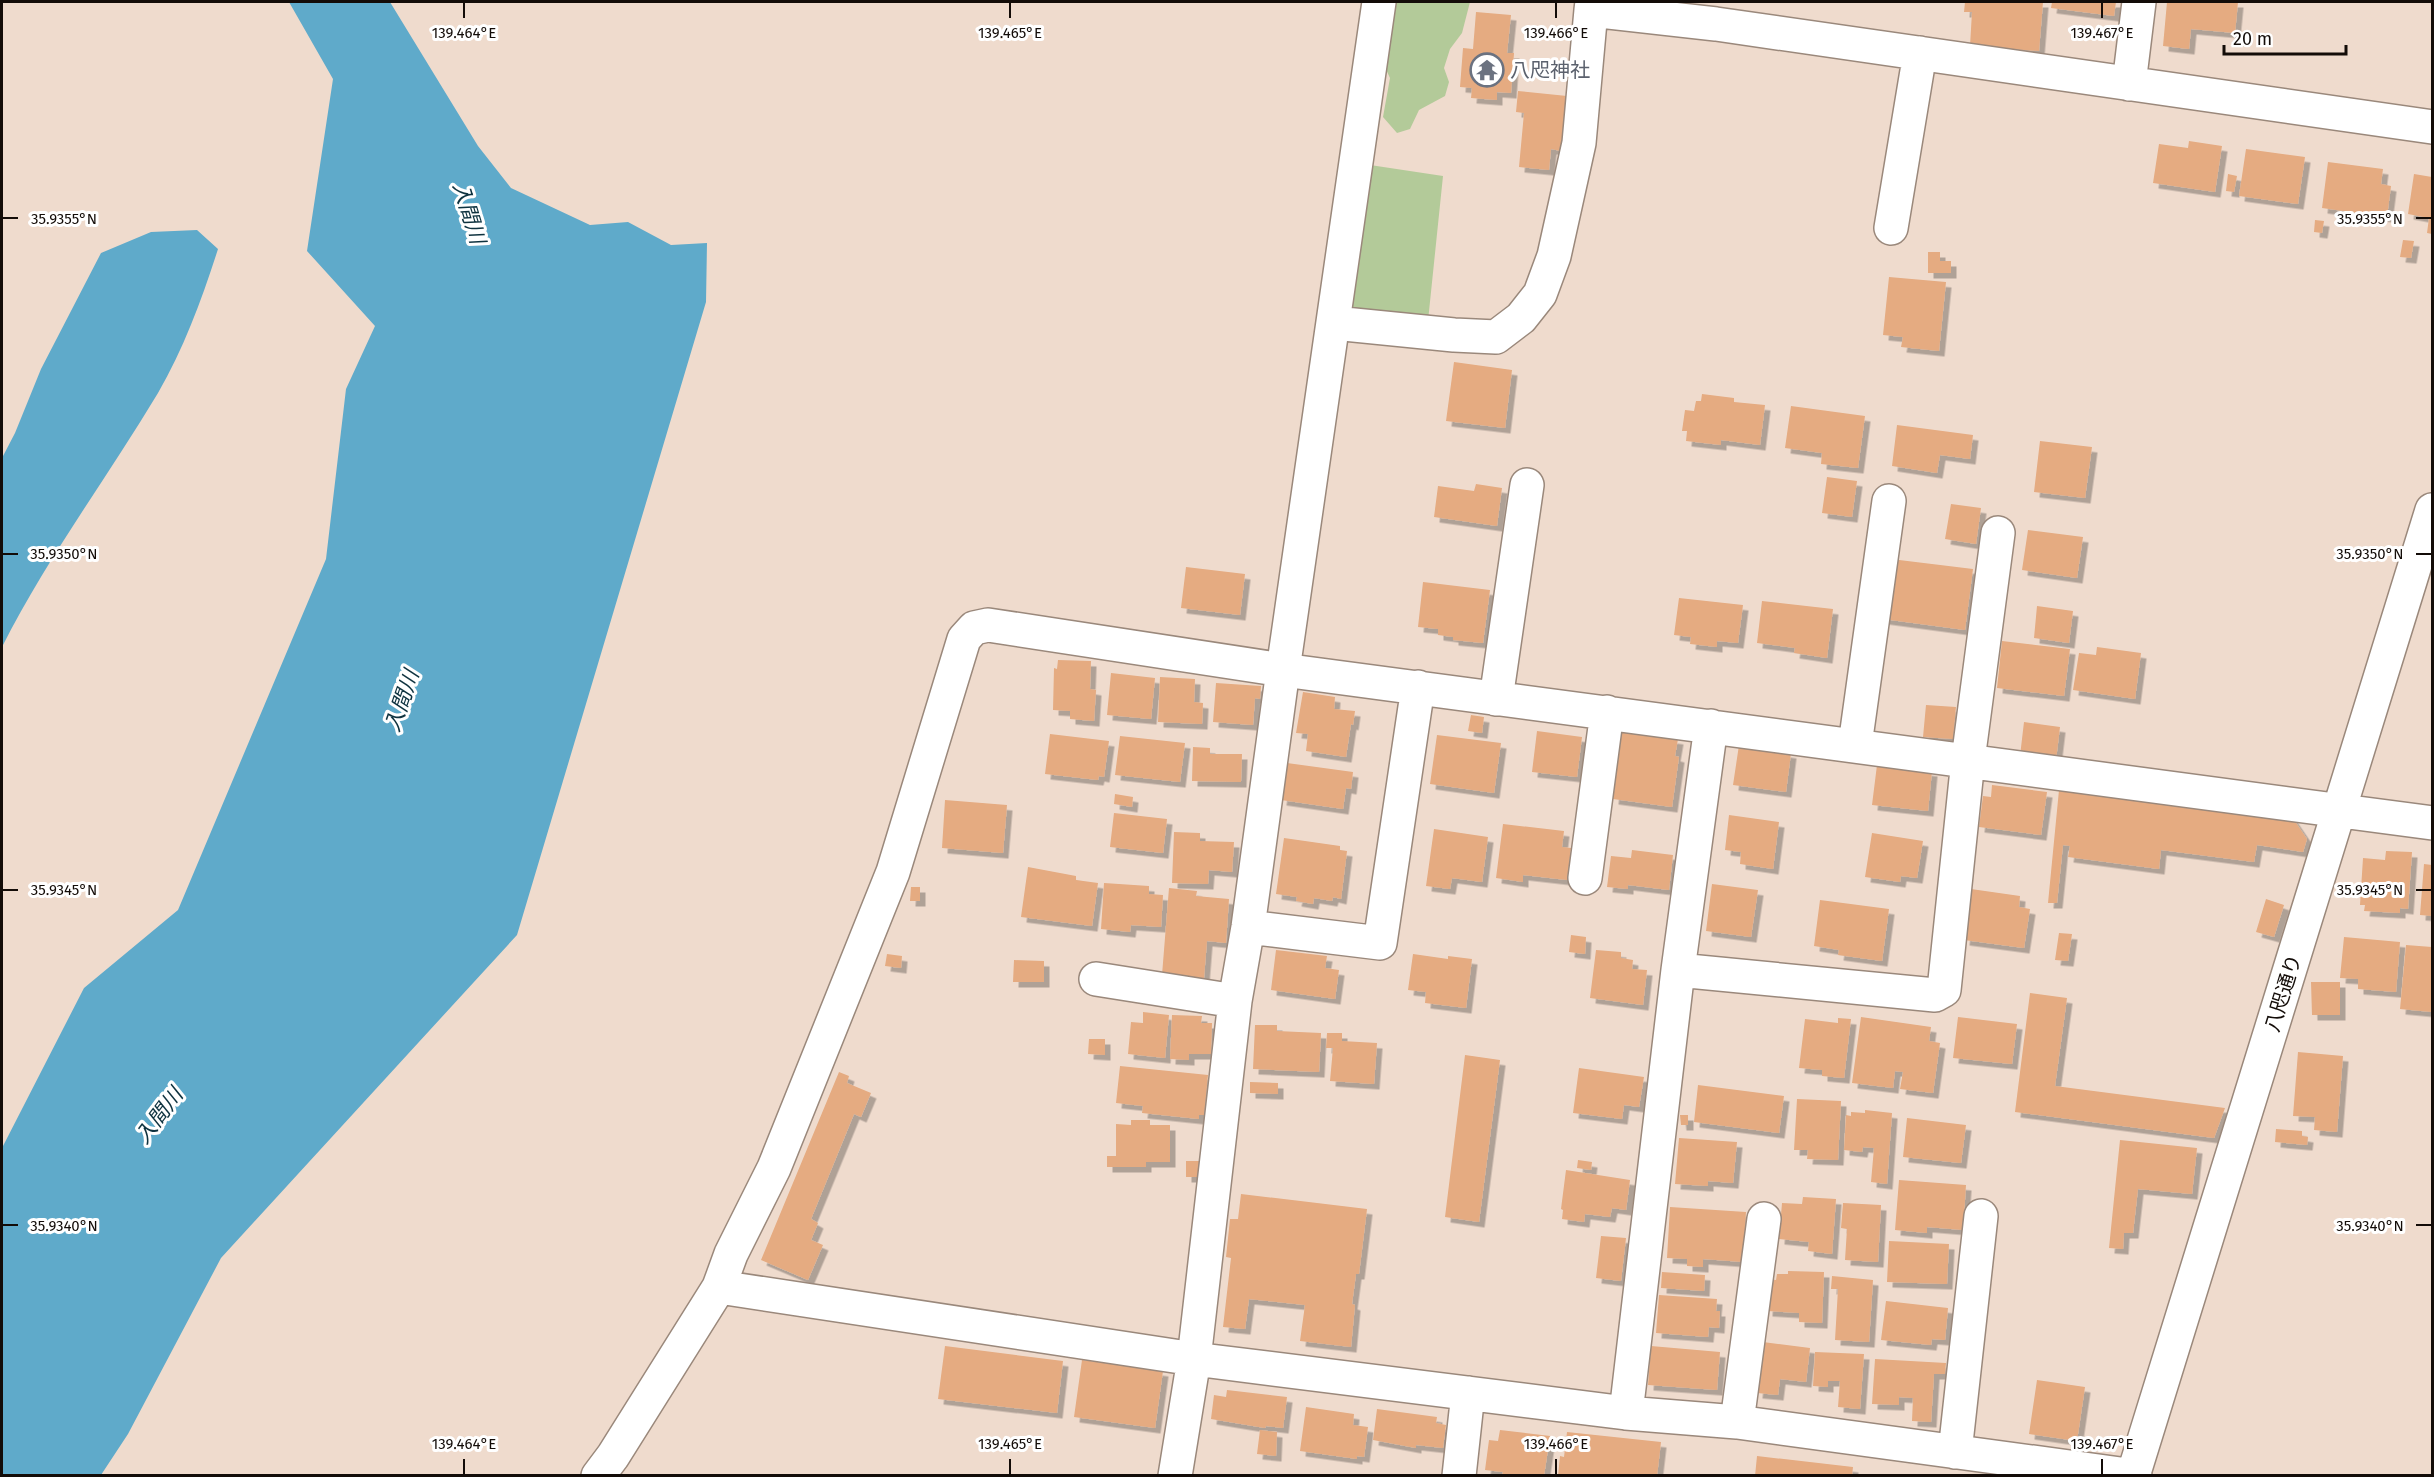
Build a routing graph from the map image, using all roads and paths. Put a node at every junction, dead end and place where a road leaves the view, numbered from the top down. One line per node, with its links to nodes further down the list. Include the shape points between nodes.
1 (1379, 2): 8 (street)
2 (2139, 2): 5 (street)
3 (1591, 6): 4 (street); 8 (street, via 1579,143 1554,256 1540,294 1521,318 1496,337)
4 (1920, 53): 5 (street); 7 (street)
5 (2128, 84): 6 (street)
6 (2433, 128)
7 (1891, 228)
8 (1334, 322): 13 (street)
9 (1527, 485): 15 (street)
10 (1889, 501): 18 (street)
11 (2433, 510): 20 (street, 八咫通り)
12 (1998, 533): 19 (street)
13 (1283, 670): 14 (street); 23 (street); 29 (street, via 988,625 974,628 964,639 893,872 774,1168)
14 (1418, 687): 15 (street); 23 (street, via 1380,943)
15 (1496, 699): 16 (street)
16 (1607, 712): 17 (street); 22 (street)
17 (1711, 726): 18 (street); 24 (street)
18 (1855, 745): 19 (street)
19 (1968, 760): 20 (street); 24 (street, via 1944,990 1935,994)
20 (2340, 809): 21 (street); 35 (street, 八咫通り)
21 (2433, 823)
22 (1585, 878)
23 (1248, 927): 26 (street)
24 (1678, 970): 32 (street)
25 (1096, 979): 26 (street)
26 (1235, 1001): 30 (street)
27 (1981, 1216): 34 (street)
28 (1764, 1219): 33 (street)
29 (719, 1287): 30 (street); 36 (street)
30 (1194, 1359): 31 (street); 37 (street)
31 (1468, 1393): 32 (street); 38 (street)
32 (1626, 1413): 33 (street)
33 (1737, 1422): 34 (street)
34 (1955, 1452): 35 (street)
35 (2134, 1475)
36 (598, 1476)
37 (1175, 1476)
38 (1459, 1476)

